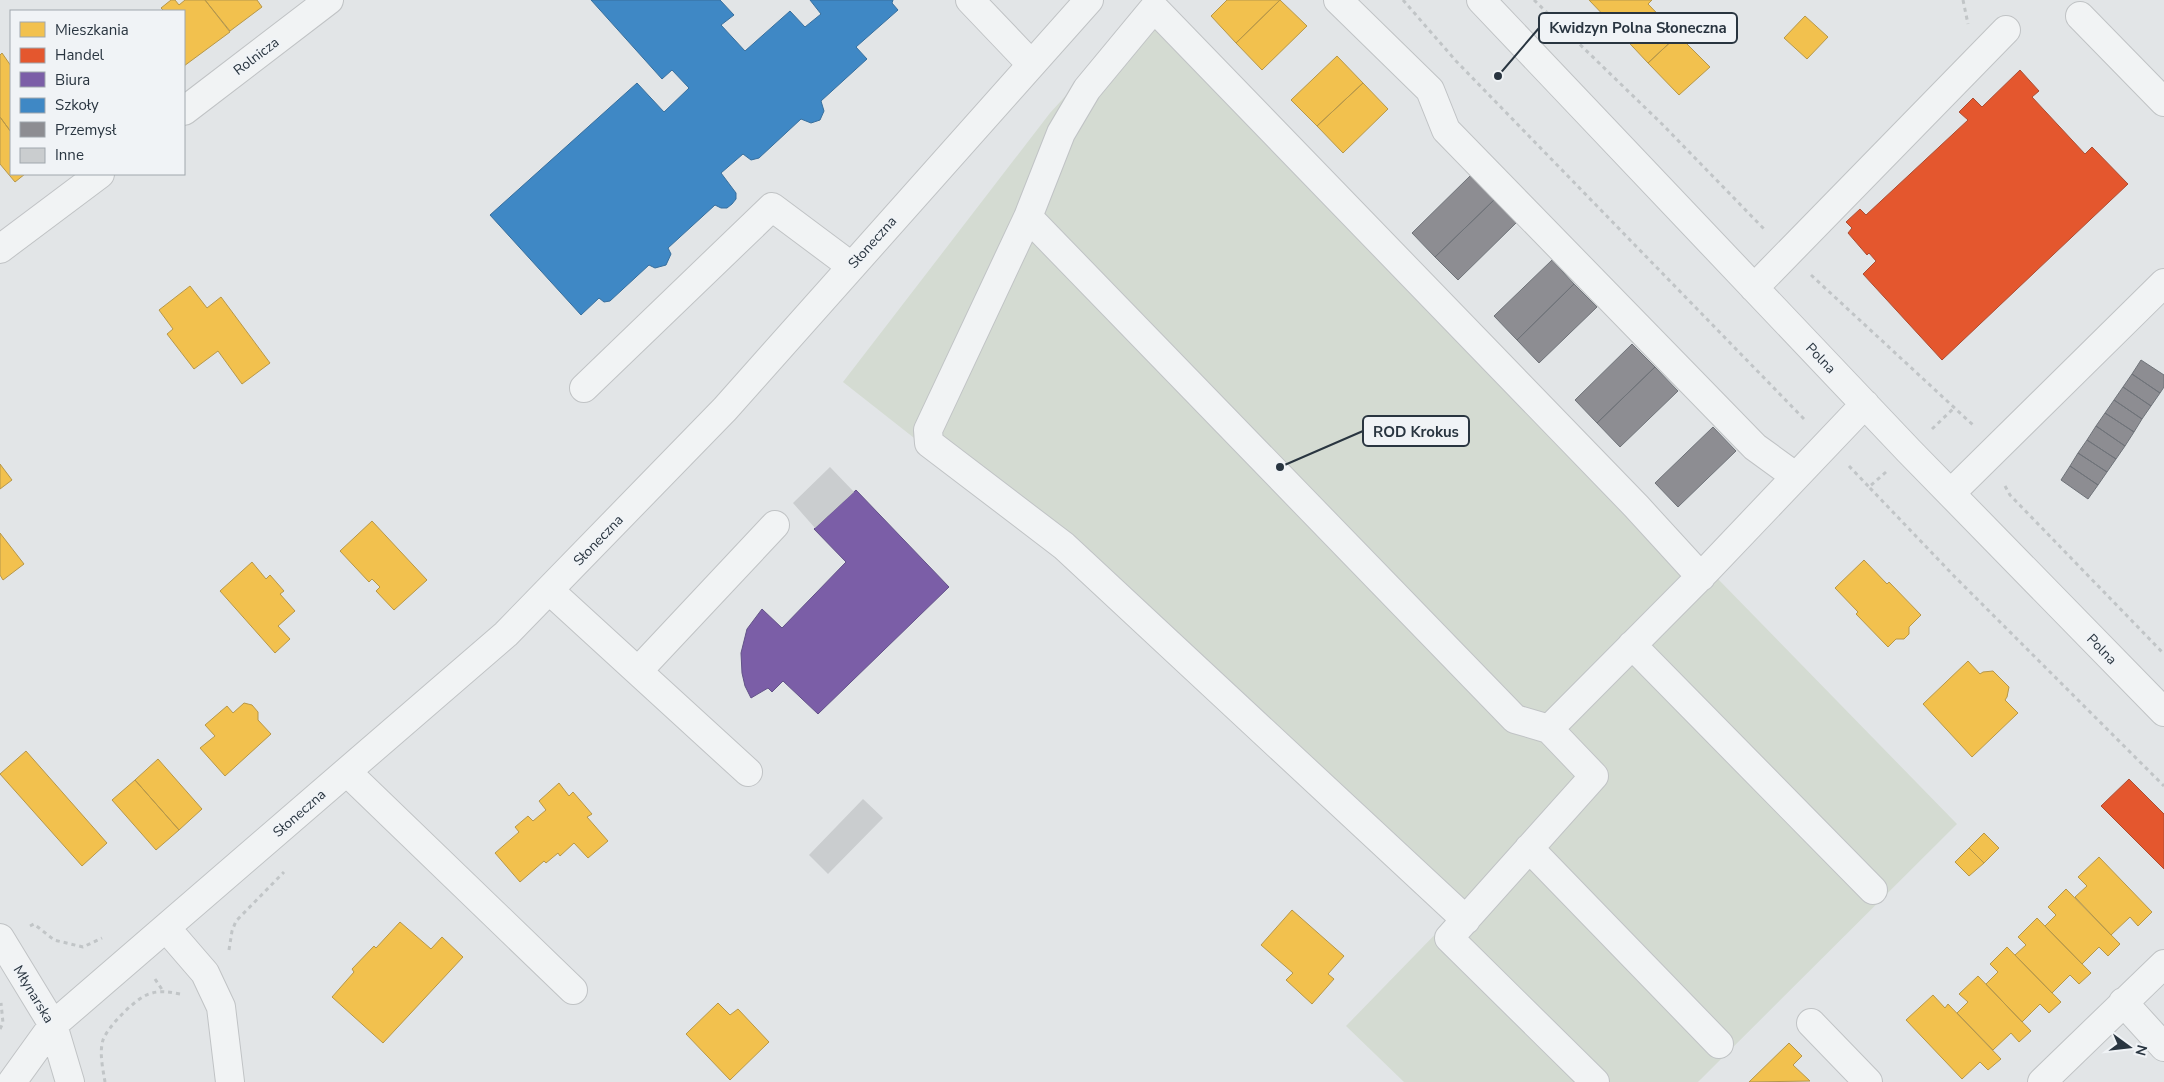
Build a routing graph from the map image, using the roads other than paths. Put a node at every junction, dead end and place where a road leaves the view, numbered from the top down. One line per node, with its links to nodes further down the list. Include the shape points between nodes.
1 (329, 0): 10 (street, Rolnicza)
2 (970, 0): 8 (street)
3 (1089, 0): 8 (street, Słoneczna)
4 (1338, 0): 19 (street, via 1430,90 1451,136 1755,447)
5 (1481, 0): 16 (street, Polna)
6 (2080, 16): 9 (street)
7 (2006, 30): 16 (street)
8 (1030, 64): 14 (street, Słoneczna)
9 (2164, 102)
10 (185, 110)
11 (99, 175): 13 (street)
12 (1028, 217): 22 (street, via 1061,133 1087,89 1154,8); 27 (street, via 1515,719); 32 (street, via 928,430 930,443 1064,546)
13 (0, 249)
14 (851, 266): 17 (street, via 772,207); 23 (street, Słoneczna, via 725,409)
15 (2164, 283): 20 (street)
16 (1754, 288): 18 (street, Polna)
17 (584, 388)
18 (1865, 404): 19 (street); 20 (street, Polna)
19 (1795, 476): 22 (street)
20 (1951, 492): 26 (street, Polna)
21 (775, 525): 25 (street)
22 (1701, 576): 24 (street)
23 (549, 590): 25 (street); 28 (street, Słoneczna, via 506,634)
24 (1632, 645): 27 (street); 31 (street)
25 (638, 671): 29 (street)
26 (2164, 712)
27 (1549, 729): 30 (street, via 1594,776)
28 (347, 772): 33 (street, Słoneczna); 36 (street)
29 (748, 772)
30 (1529, 848): 32 (street); 40 (street)
31 (1873, 890)
32 (1466, 920): 45 (street, via 1449,938)
33 (167, 929): 39 (street, Słoneczna); 44 (street, via 206,974 221,1007)
34 (2, 940): 39 (street, Młynarska)
35 (2164, 964): 37 (street)
36 (573, 990)
37 (2123, 1002): 41 (street); 47 (street)
38 (1811, 1023): 46 (street)
39 (53, 1025): 42 (street, Słoneczna); 43 (street, Młynarska)
40 (1719, 1044)
41 (2164, 1047)
42 (12, 1082)
43 (70, 1082)
44 (230, 1082)
45 (1595, 1082)
46 (1868, 1082)
47 (2042, 1082)

